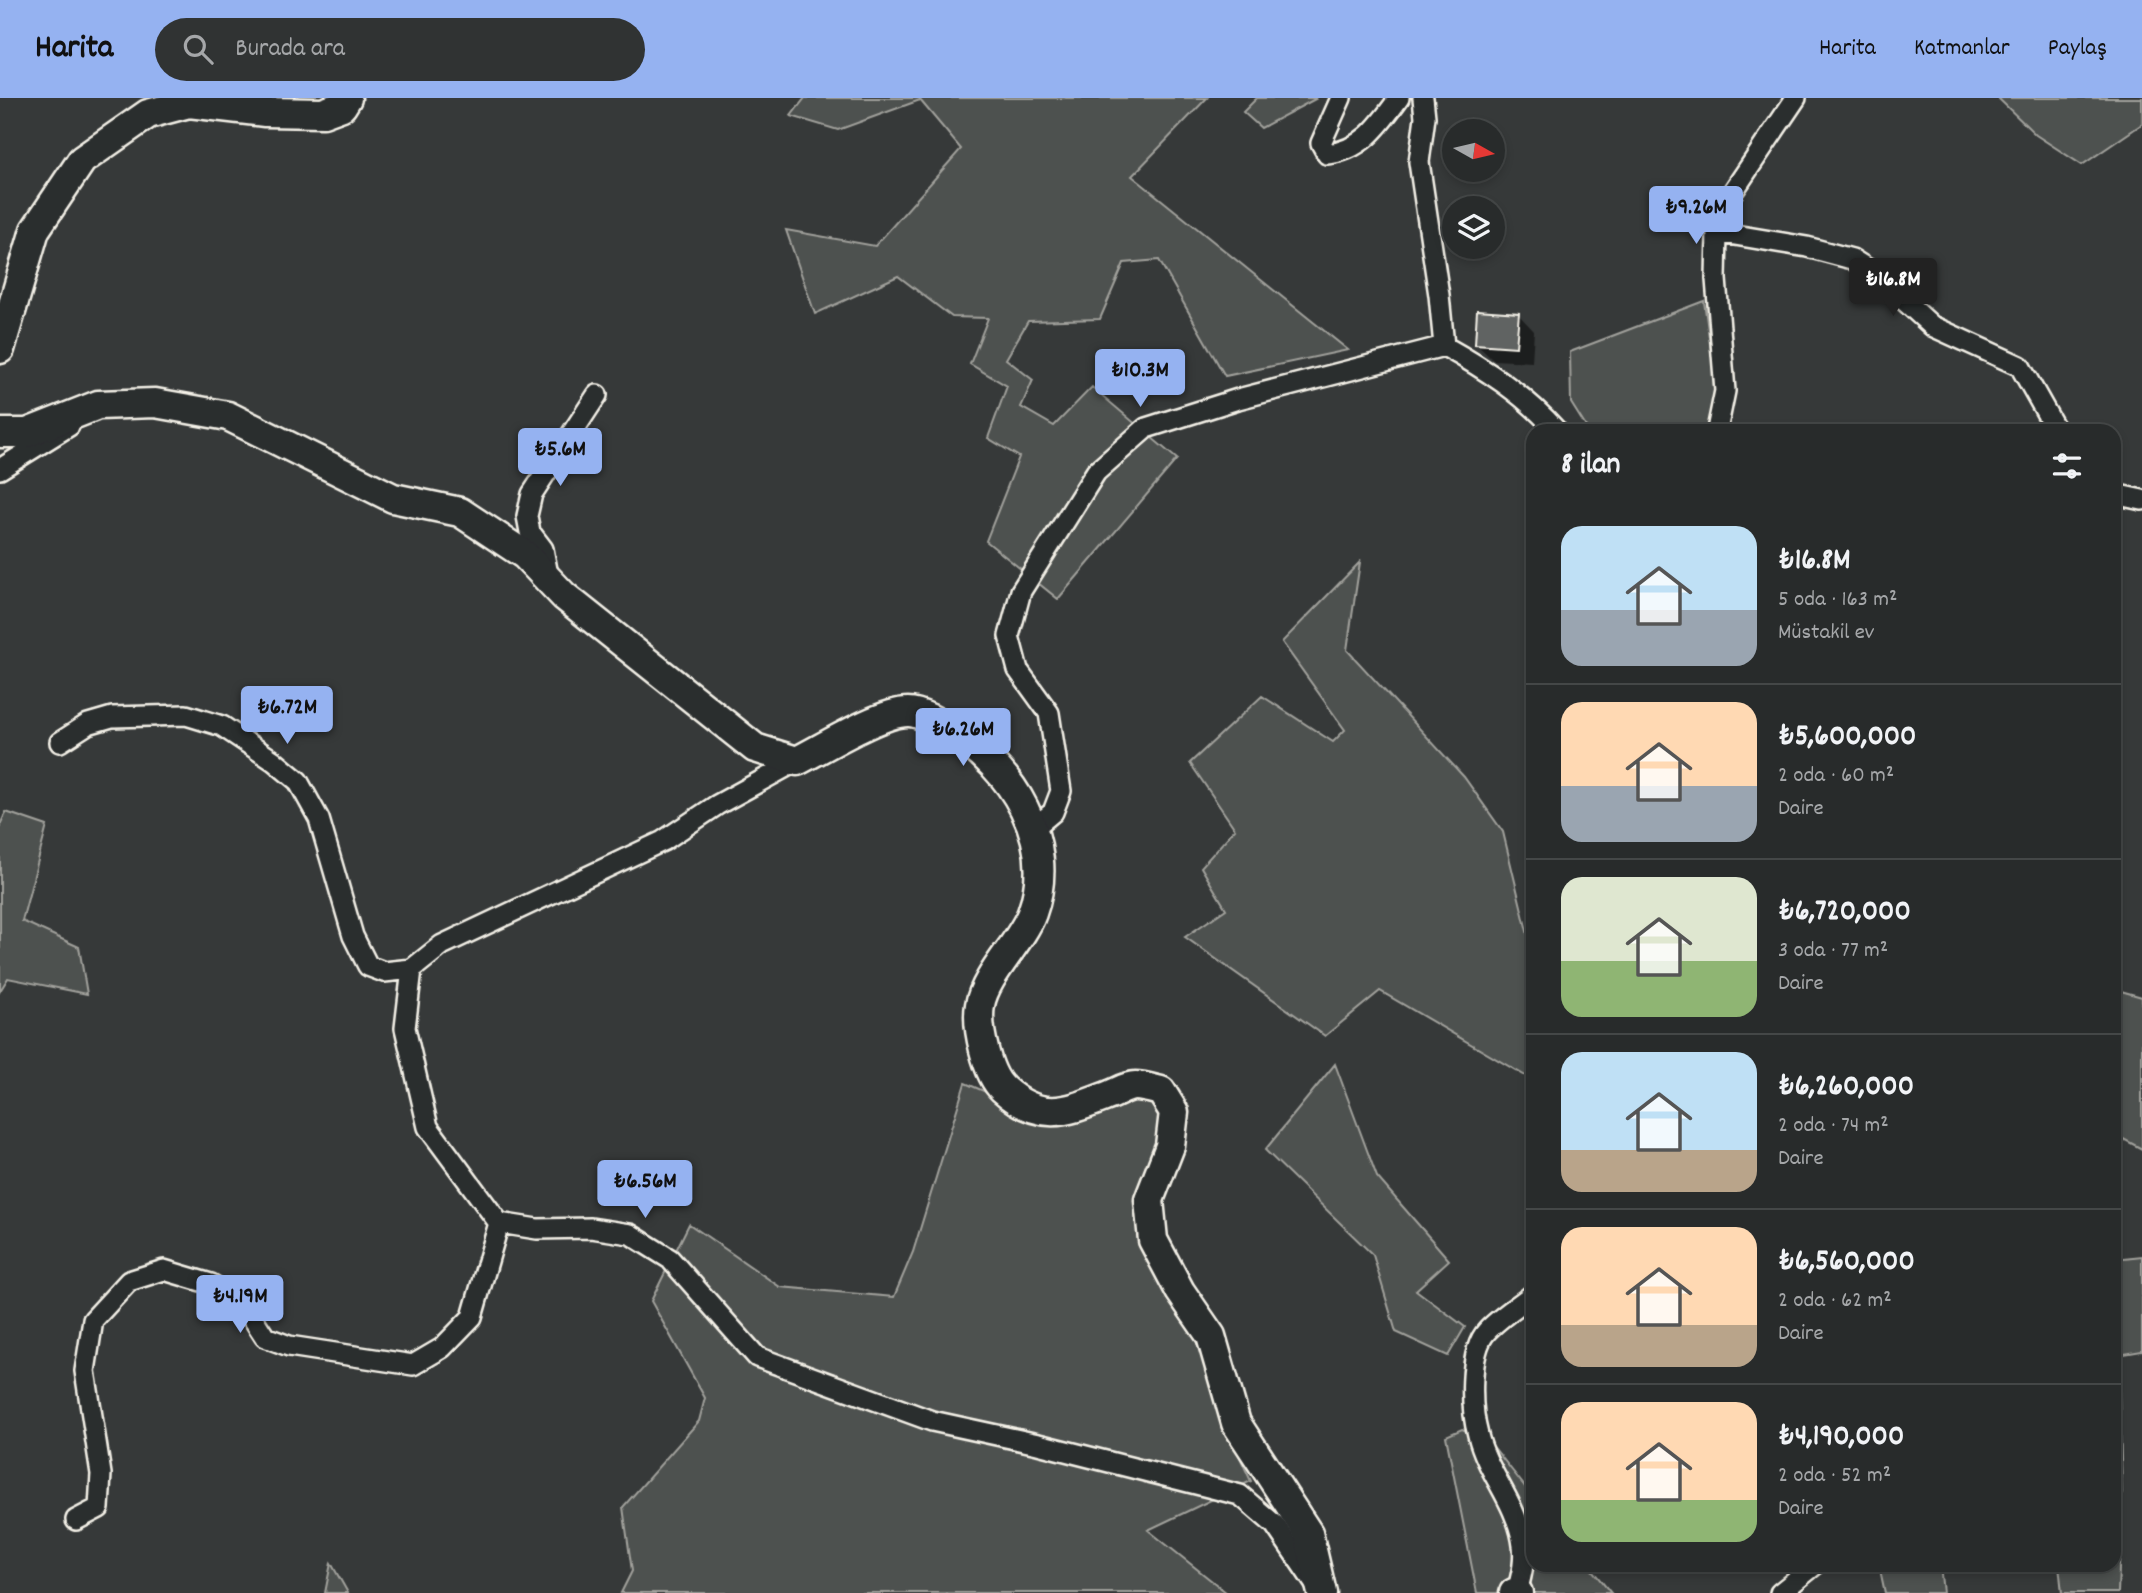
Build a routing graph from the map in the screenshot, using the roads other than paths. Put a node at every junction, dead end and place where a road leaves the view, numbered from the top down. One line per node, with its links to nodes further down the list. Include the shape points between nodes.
1 (347, 98): 8 (street, via 342,106 323,113 189,103 148,114 82,160 35,230)
2 (1342, 98): 3 (street, via 1321,143 1327,154 1354,149)
3 (1399, 98)
4 (1423, 98): 7 (street, via 1419,162)
5 (1796, 98): 6 (street, via 1730,196)
6 (1717, 232): 12 (street, via 1725,391); 13 (street, via 1852,259 1932,326 2020,366)
7 (1444, 346): 11 (street, via 1534,405); 21 (street, via 1238,399 1146,428 1096,472 1021,591 1009,636 1017,670 1049,713 1061,791 1052,813)
8 (0, 349)
9 (597, 395): 18 (street, via 532,494 527,516 530,532 543,549)
10 (98, 405): 14 (street, via 27,433); 15 (street); 18 (street, via 155,403 228,416 393,498 460,512 525,555)
11 (1551, 424)
12 (1718, 424)
13 (2053, 424)
14 (0, 433)
15 (0, 469)
16 (2121, 496): 17 (street)
17 (2142, 500)
18 (550, 581): 20 (street, via 755,748)
19 (60, 742): 22 (street, via 89,724 112,717 186,715 222,726 298,781 318,819 353,936 368,966 384,972)
20 (797, 761): 21 (street, via 869,724 909,712 975,745 1012,787); 22 (street, via 663,841 442,945)
21 (1035, 827): 27 (street, via 1040,867 1032,914 980,1004 982,1049 1002,1088 1035,1110 1065,1113 1133,1086 1161,1091 1174,1112 1170,1146 1149,1200 1153,1240 1211,1336 1236,1423 1308,1533)
22 (412, 969): 23 (street, via 405,1028 428,1127)
23 (499, 1223): 25 (street, via 472,1317 442,1348 412,1365 289,1346 265,1337 243,1303 211,1284 164,1270 129,1281 93,1320 85,1371 101,1474 99,1508); 27 (street, via 630,1234 670,1259 757,1357 932,1421 1240,1495 1275,1525)
24 (1526, 1300): 28 (street, via 1486,1332 1476,1348 1474,1370 1478,1436 1512,1503 1522,1540 1524,1566)
25 (76, 1520)
26 (1806, 1572): 29 (street)
27 (1322, 1593)
28 (1517, 1593)
29 (1780, 1593)

